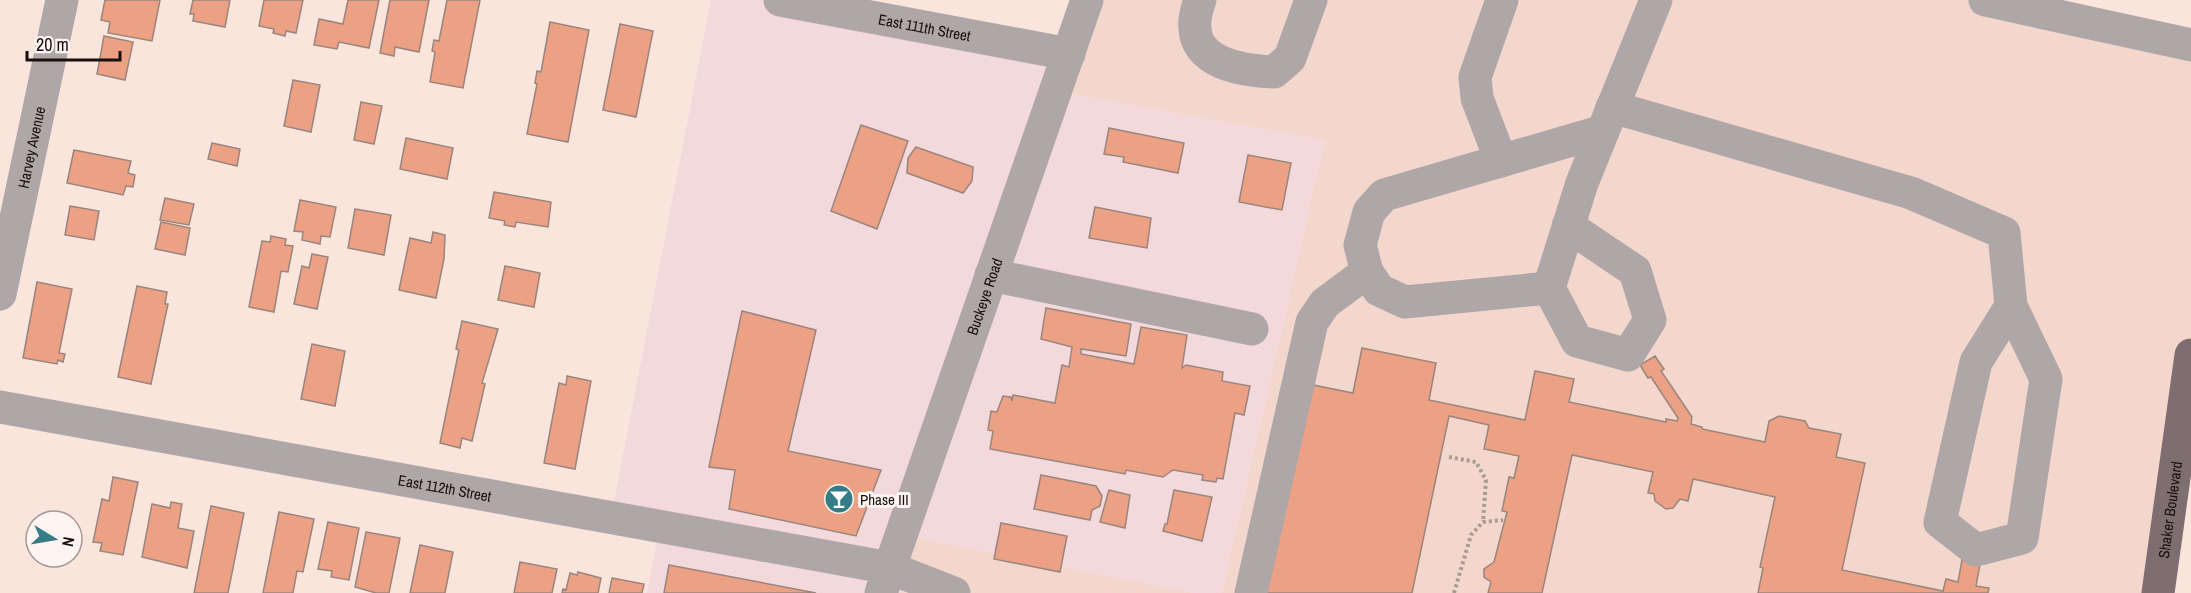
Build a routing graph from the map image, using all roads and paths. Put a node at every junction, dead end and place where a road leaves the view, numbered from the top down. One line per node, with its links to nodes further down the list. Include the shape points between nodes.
1 (62, 0): 17 (street, Harvey Avenue)
2 (780, 0): 10 (street, East 111th Street)
3 (1087, 0): 10 (street, Buckeye Road)
4 (1200, 0): 5 (street, via 1194,16 1196,35 1210,59 1244,71 1274,72 1290,58)
5 (1311, 0)
6 (1502, 0): 12 (street, via 1475,77 1477,98)
7 (1656, 0): 11 (street)
8 (1985, 0): 9 (street)
9 (2191, 45)
10 (1068, 54): 15 (street, Buckeye Road)
11 (1608, 119): 12 (street); 13 (street); 18 (street, via 1911,193 2004,233)
12 (1501, 161): 14 (street, via 1384,195 1369,212 1360,245)
13 (1568, 226): 16 (street); 16 (street, via 1635,271 1650,320 1628,355 1577,340)
14 (1367, 272): 16 (street, via 1378,290 1404,302); 27 (street, via 1325,303 1312,322)
15 (992, 276): 19 (street); 25 (street, Buckeye Road)
16 (1549, 288)
17 (0, 294)
18 (2011, 306): 18 (street, via 2046,379 2022,538 1976,550 1940,522 1976,362)
19 (1252, 329)
20 (2191, 355): 29 (main road, Shaker Boulevard)
21 (0, 407): 25 (street, East 112th Street)
22 (1449, 457): 24 (path, via 1476,462 1486,480)
23 (1503, 519): 24 (path)
24 (1483, 522): 28 (path, via 1471,535)
25 (886, 580): 26 (street, East 112th Street)
26 (954, 593)
27 (1251, 593)
28 (1454, 593)
29 (2158, 593)

